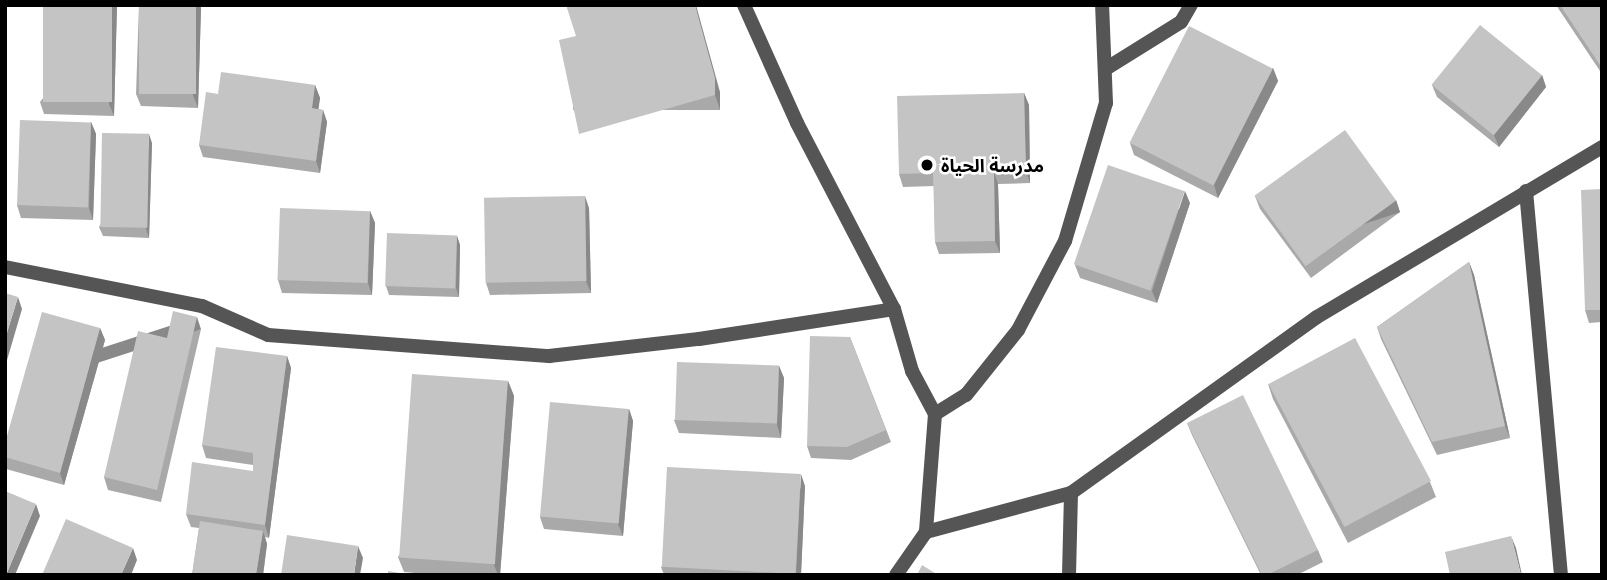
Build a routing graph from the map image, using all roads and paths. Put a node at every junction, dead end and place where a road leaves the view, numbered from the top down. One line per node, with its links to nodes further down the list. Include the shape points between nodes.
1 (744, 5): 8 (street, via 797,123)
2 (1101, 5): 4 (street)
3 (1191, 5): 4 (street, via 1181,22)
4 (1107, 68): 9 (street, via 1106,103 1065,241 1018,330 967,396)
5 (1602, 147): 6 (street)
6 (1525, 191): 10 (street, via 1317,317); 14 (street)
7 (5, 267): 8 (street, via 202,306 268,335 549,356)
8 (894, 309): 9 (street, via 912,371)
9 (935, 414): 11 (street)
10 (1071, 493): 11 (street); 13 (street)
11 (926, 532): 12 (street)
12 (896, 575)
13 (1069, 575)
14 (1561, 575)

